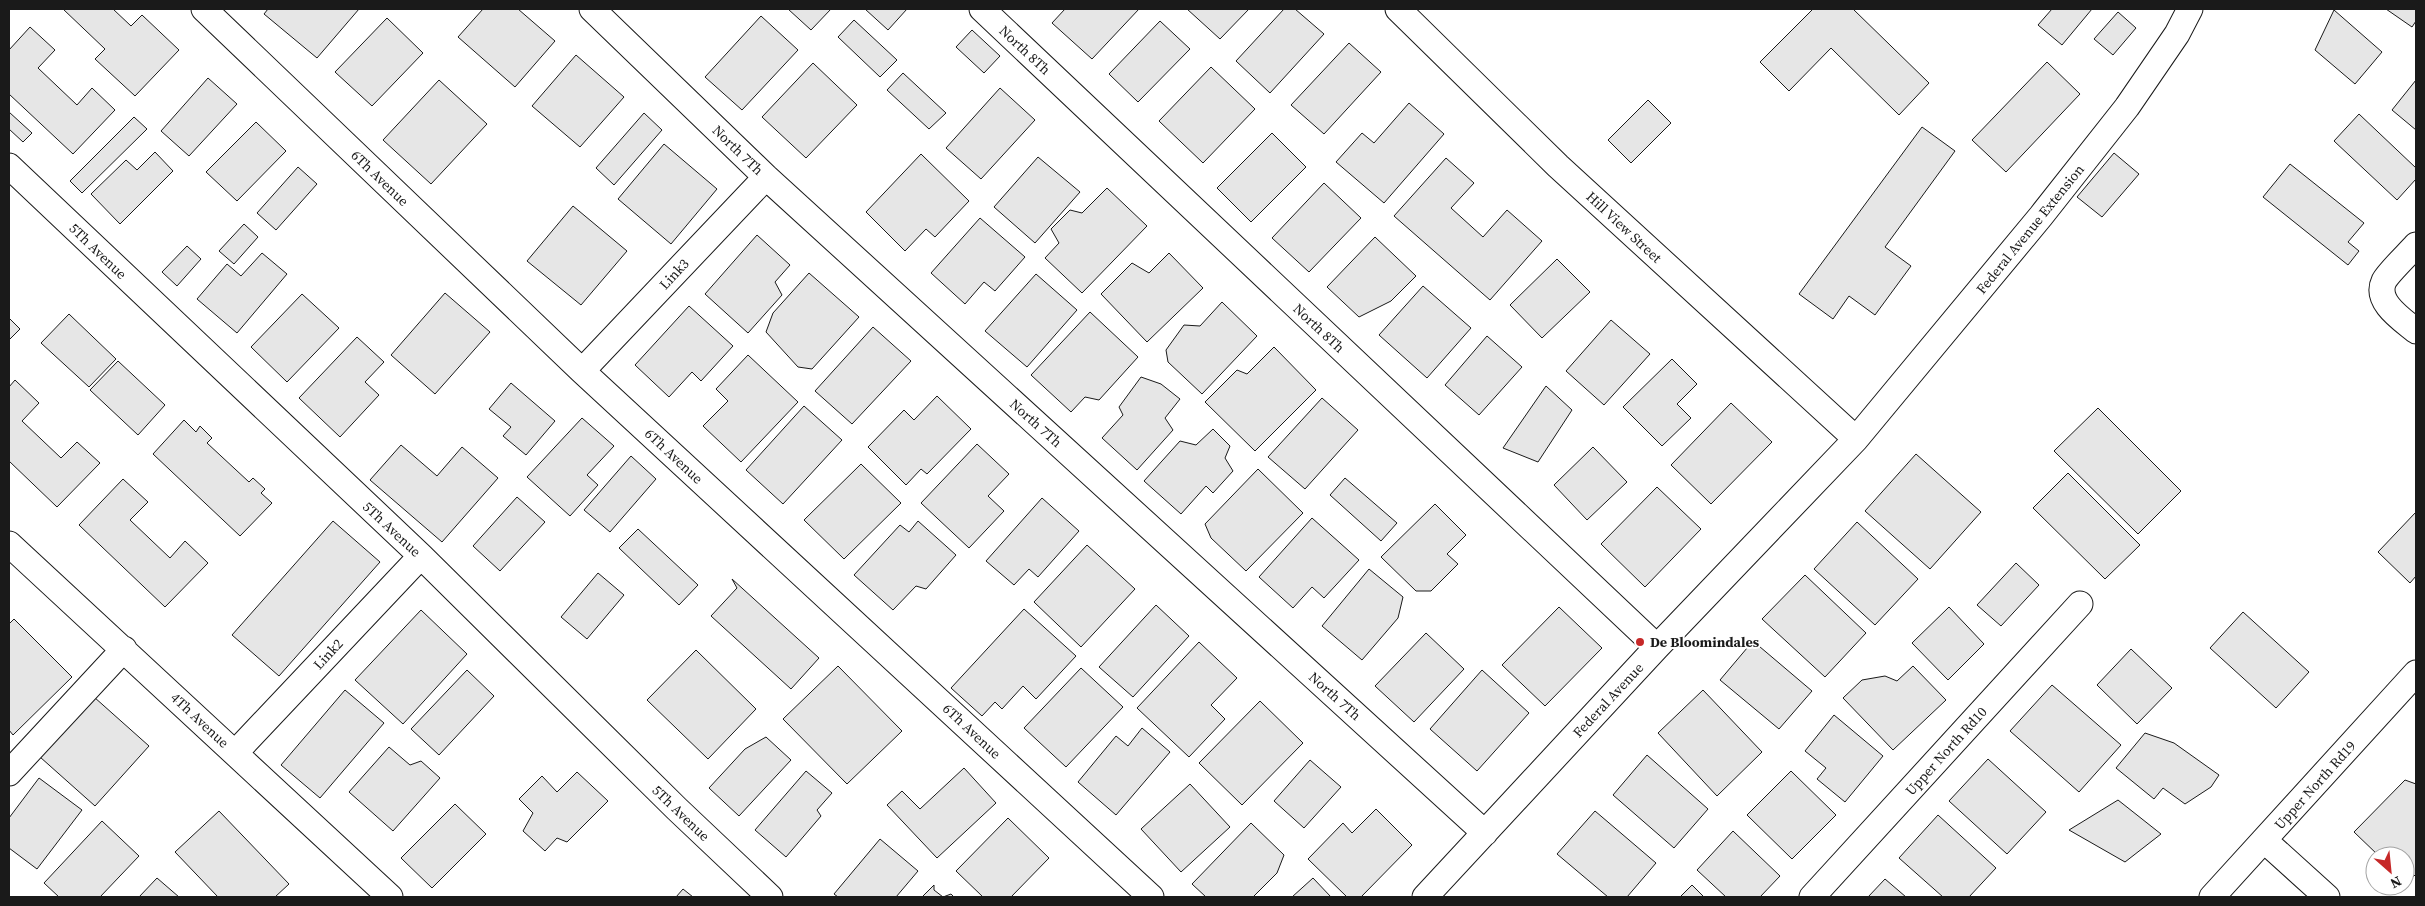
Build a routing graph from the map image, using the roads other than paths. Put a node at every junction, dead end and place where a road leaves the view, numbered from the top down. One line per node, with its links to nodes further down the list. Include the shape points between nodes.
1 (204, 9): 10 (street, 6Th Avenue)
2 (592, 9): 7 (street, North 7Th)
3 (982, 9): 15 (street, North 8Th)
4 (1398, 9): 11 (street, Hill View Street, via 1558,166)
5 (2190, 9): 11 (street, Federal Avenue Extension, via 2177,34 2042,216)
6 (9, 166): 13 (street, 5Th Avenue)
7 (766, 177): 10 (street, Link3); 20 (street, North 7Th)
8 (2416, 246): 9 (street, via 2384,281 2383,289 2391,309)
9 (2416, 331)
10 (582, 371): 24 (street, 6Th Avenue)
11 (1856, 439): 15 (street, Federal Avenue)
12 (9, 544): 16 (street, 4Th Avenue)
13 (420, 556): 18 (street, Link2); 23 (street, 5Th Avenue)
14 (2080, 604): 26 (street, Upper North Rd10)
15 (1657, 647): 20 (street, Federal Avenue)
16 (124, 649): 18 (street, 4Th Avenue); 19 (street)
17 (2416, 673): 21 (street, Upper North Rd19)
18 (234, 753): 22 (street, 4Th Avenue)
19 (9, 773)
20 (1485, 833): 25 (street, Federal Avenue)
21 (2265, 841): 27 (street, Upper North Rd19); 28 (street)
22 (390, 897)
23 (770, 897)
24 (1151, 897)
25 (1425, 897)
26 (1812, 897)
27 (2212, 897)
28 (2327, 897)

